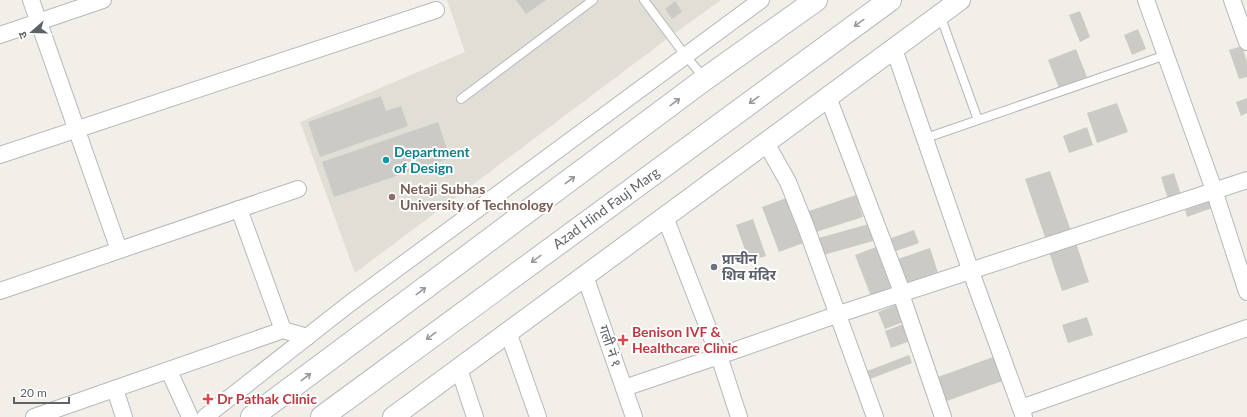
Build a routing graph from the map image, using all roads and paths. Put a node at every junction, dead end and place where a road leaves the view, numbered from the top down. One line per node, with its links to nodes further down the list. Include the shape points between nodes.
1 (31, 0): 13 (street)
2 (103, 0): 13 (street)
3 (593, 0): 21 (lane)
4 (644, 0): 18 (lane)
5 (761, 0): 18 (street)
6 (816, 0): 19 (main road)
7 (890, 0): 55 (main road, Azad Hind Fauj Marg, one-way to 55)
8 (960, 0): 12 (street)
9 (1146, 0): 17 (street)
10 (1232, 0): 15 (street)
11 (436, 10): 23 (street)
12 (940, 15): 16 (street); 22 (lane)
13 (38, 22): 14 (street); 23 (street)
14 (0, 35)
15 (1247, 42)
16 (894, 49): 20 (street); 24 (street)
17 (1166, 55): 22 (lane); 29 (street)
18 (685, 56): 19 (lane); 42 (street)
19 (705, 79): 54 (main road, one-way to 19)
20 (828, 97): 25 (street); 37 (street)
21 (461, 99)
22 (978, 120): 24 (lane)
23 (76, 129): 26 (street); 32 (street)
24 (926, 138): 33 (street)
25 (766, 143): 31 (street); 38 (street, via 788,182)
26 (0, 155)
27 (1247, 180): 29 (street)
28 (298, 189): 30 (street)
29 (1214, 190): 33 (street); 36 (street)
30 (239, 209): 32 (street); 40 (street)
31 (665, 217): 34 (street); 43 (street)
32 (119, 250): 35 (street)
33 (971, 272): 37 (street); 48 (street)
34 (585, 276): 41 (street); 46 (street, गली नं १)
35 (0, 291)
36 (1247, 292)
37 (901, 294): 38 (street); 61 (street)
38 (839, 314): 43 (street); 60 (street)
39 (1247, 328): 48 (street)
40 (283, 330): 42 (street); 45 (street)
41 (508, 332): 44 (street); 57 (street)
42 (307, 337): 53 (street)
43 (719, 356): 46 (street); 59 (street)
44 (459, 369): 49 (street); 56 (street)
45 (169, 371): 47 (street); 52 (street)
46 (624, 388): 58 (street, गली नं १)
47 (115, 389): 50 (street); 51 (street)
48 (1023, 413)
49 (399, 415)
50 (34, 417)
51 (124, 417)
52 (190, 417)
53 (204, 417)
54 (252, 417)
55 (322, 417)
56 (475, 417)
57 (538, 417)
58 (634, 417)
59 (739, 417)
60 (875, 417)
61 (943, 417)

